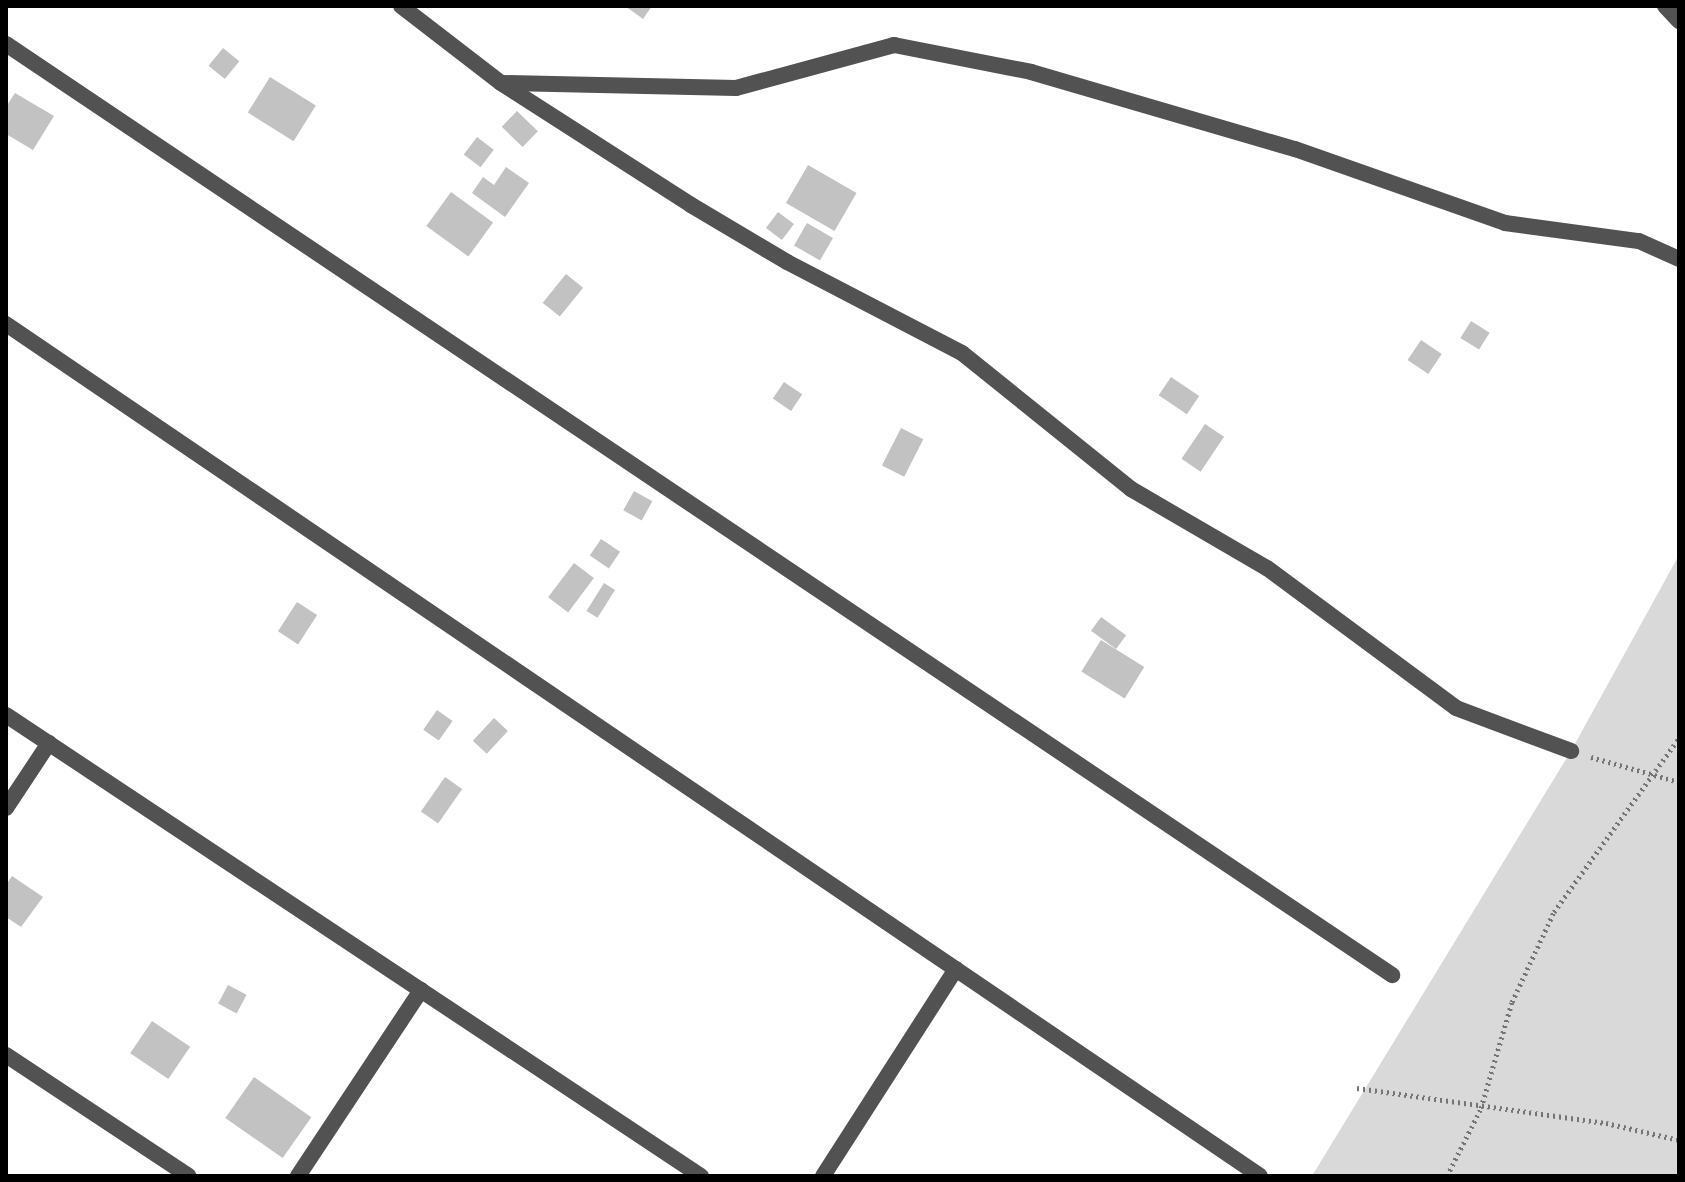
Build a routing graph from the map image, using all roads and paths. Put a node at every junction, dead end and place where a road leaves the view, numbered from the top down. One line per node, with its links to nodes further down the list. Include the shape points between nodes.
1 (401, 6): 5 (street)
2 (1665, 6): 3 (street)
3 (1679, 21)
4 (6, 44): 16 (street)
5 (501, 83): 6 (street, via 736,88 894,45 1031,72 1295,149 1505,223 1639,241); 11 (street, via 787,262 962,353 1131,489 1267,568 1456,708)
6 (1679, 259)
7 (6, 324): 15 (street)
8 (6, 715): 10 (street)
9 (1679, 738): 12 (path)
10 (49, 743): 14 (street); 17 (street)
11 (1571, 751): 12 (path)
12 (1653, 775): 13 (path); 20 (path, via 1554,912 1512,1002)
13 (1679, 782)
14 (6, 808)
15 (956, 969): 25 (street); 26 (street)
16 (1392, 975)
17 (421, 990): 23 (street); 24 (street)
18 (6, 1055): 22 (street)
19 (1357, 1088): 20 (path)
20 (1481, 1108): 21 (path, via 1606,1123); 27 (path)
21 (1679, 1140)
22 (189, 1176)
23 (298, 1176)
24 (701, 1176)
25 (823, 1176)
26 (1260, 1176)
27 (1447, 1176)

